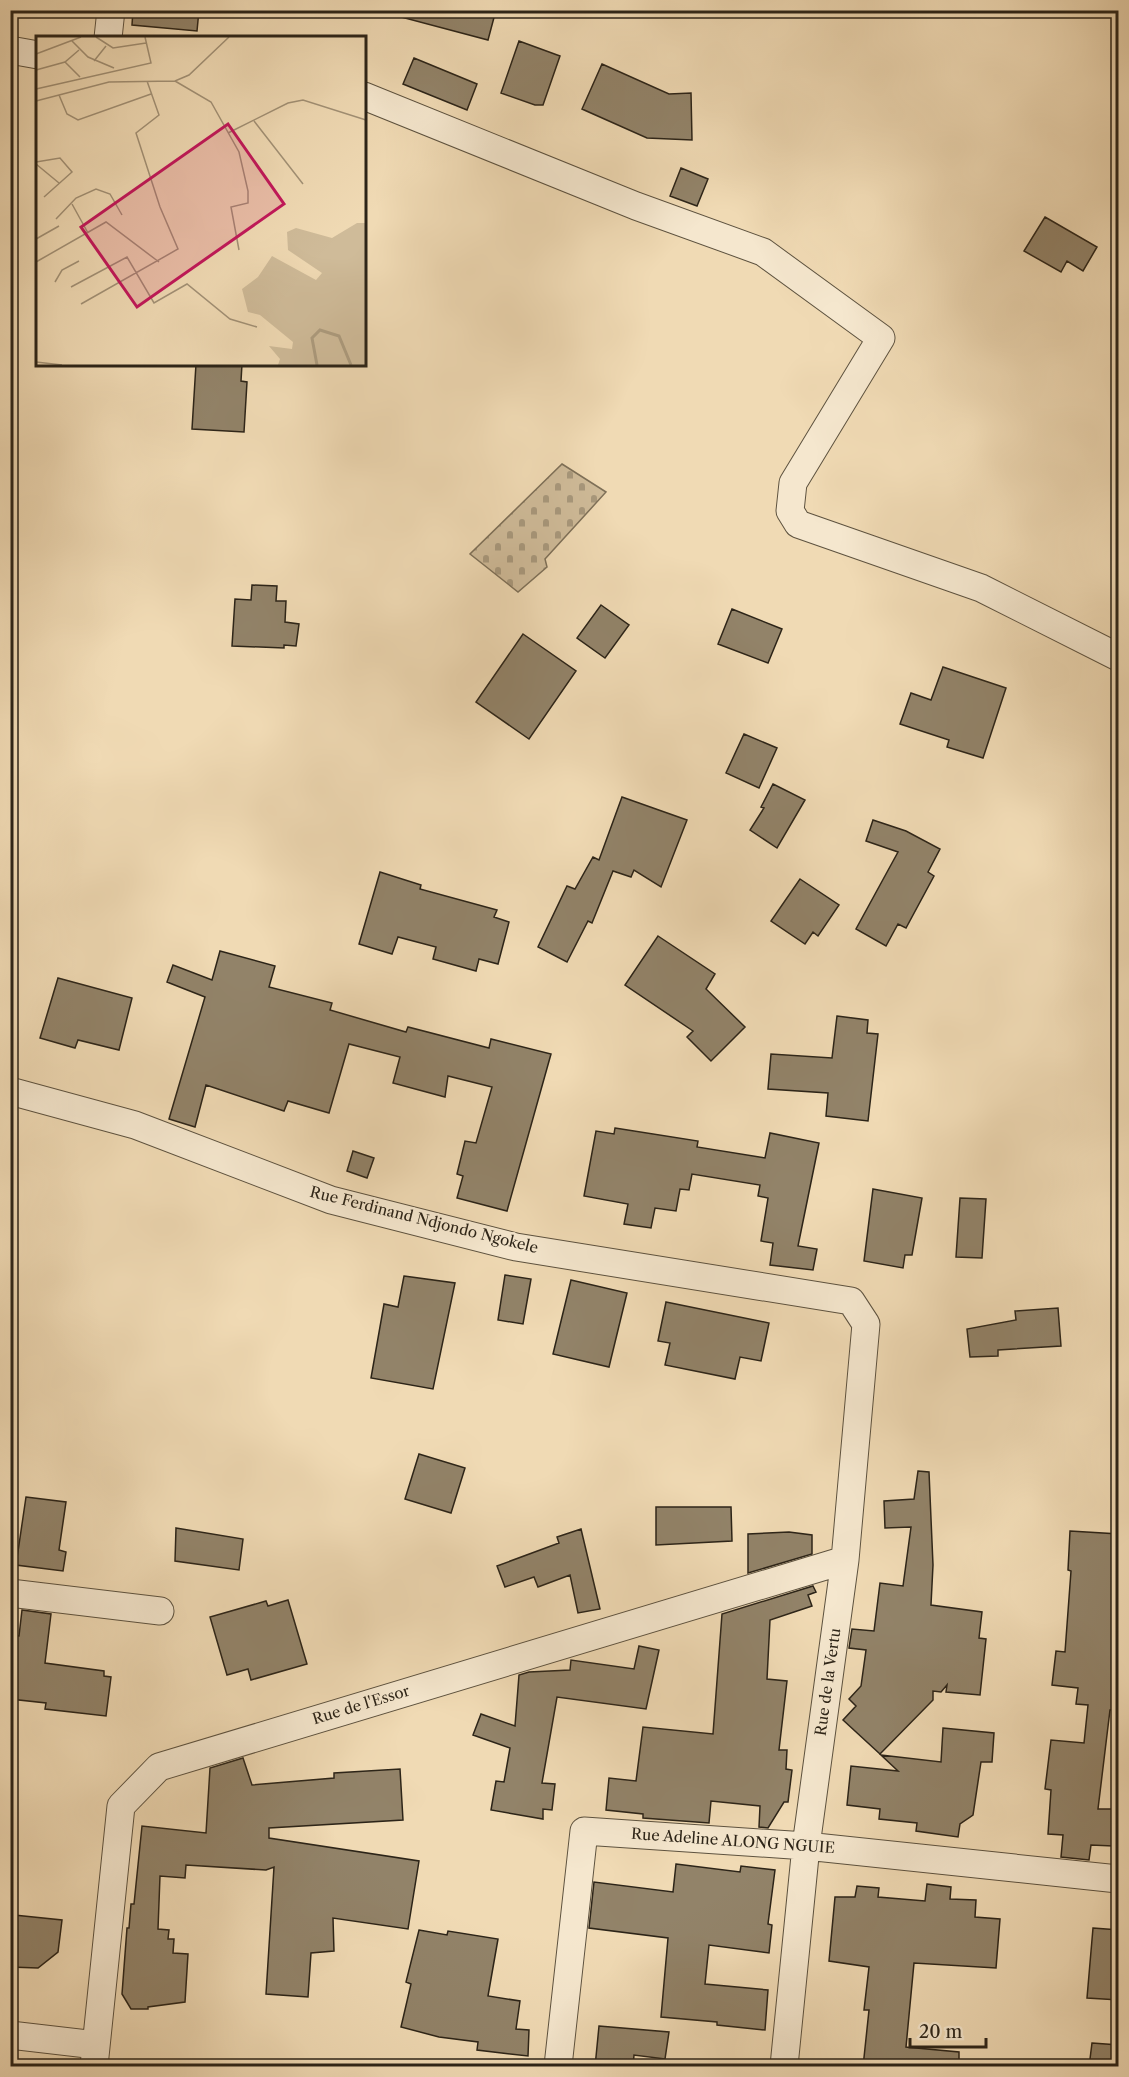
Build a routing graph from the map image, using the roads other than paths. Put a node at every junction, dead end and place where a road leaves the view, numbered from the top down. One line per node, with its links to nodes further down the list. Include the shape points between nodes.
1 (111, 10): 2 (street)
2 (108, 36)
3 (10, 50): 4 (street)
4 (36, 55)
5 (366, 97): 6 (street, via 636,206 763,252 872,332 881,339 793,483 790,511 798,524 981,588)
6 (1119, 657)
7 (10, 1091): 8 (street, Rue Ferdinand Ndjondo Ngokele, via 135,1125 331,1200 505,1244)
8 (850, 1301): 9 (street, Rue de la Vertu, via 866,1324)
9 (845, 1560): 12 (street, Rue de la Vertu); 15 (street, Rue de l'Essor, via 159,1767 121,1806)
10 (10, 1593): 11 (street)
11 (160, 1611)
12 (806, 1846): 13 (street, Rue Adeline ALONG NGUIE); 16 (street, Rue Adeline ALONG NGUIE, via 584,1831); 17 (street, Rue de la Vertu)
13 (1119, 1879)
14 (10, 2035): 15 (street)
15 (95, 2056)
16 (558, 2067)
17 (784, 2067)

